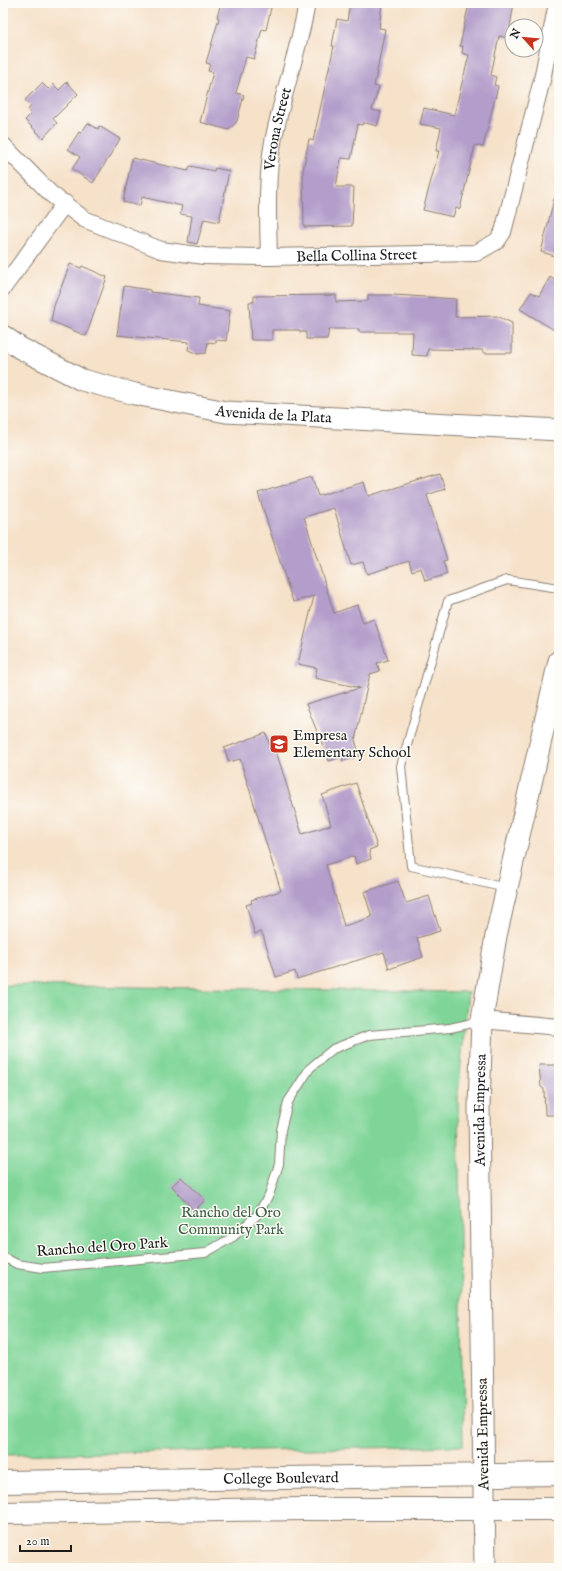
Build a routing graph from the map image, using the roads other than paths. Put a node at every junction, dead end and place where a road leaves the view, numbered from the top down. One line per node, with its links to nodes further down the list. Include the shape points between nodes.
1 (307, 3): 5 (street, Verona Street, via 302,33 273,141 268,185)
2 (556, 3): 5 (street, Bella Collina Street, via 542,80 503,232 497,241 476,253)
3 (3, 145): 4 (street, Bella Collina Street, via 51,194)
4 (65, 203): 5 (street, Bella Collina Street, via 84,219 161,250 204,256); 6 (street)
5 (269, 256)
6 (3, 288)
7 (3, 336): 8 (street, Avenida de la Plata, via 20,348 82,380 135,394 226,412)
8 (559, 430)
9 (559, 588): 11 (lane, via 507,580 448,602 401,766 411,866)
10 (559, 661): 11 (street, Avenida Empressa)
11 (507, 888): 12 (street, Avenida Empressa)
12 (482, 1020): 13 (street); 14 (lane, Rancho del Oro Park, via 450,1028 369,1035 333,1049 310,1068 288,1102 281,1130 279,1164 269,1195 257,1215 233,1237 205,1253 43,1268 17,1264); 16 (street, Avenida Empressa, via 479,1108)
13 (559, 1027)
14 (3, 1257)
15 (559, 1474): 16 (main road, College Boulevard)
16 (484, 1475): 17 (main road, College Boulevard); 19 (street, Avenida Empressa)
17 (3, 1482)
18 (559, 1509): 19 (main road, College Boulevard)
19 (484, 1510): 20 (main road, College Boulevard, via 304,1509); 21 (street, Avenida Empressa)
20 (3, 1513)
21 (485, 1568)

